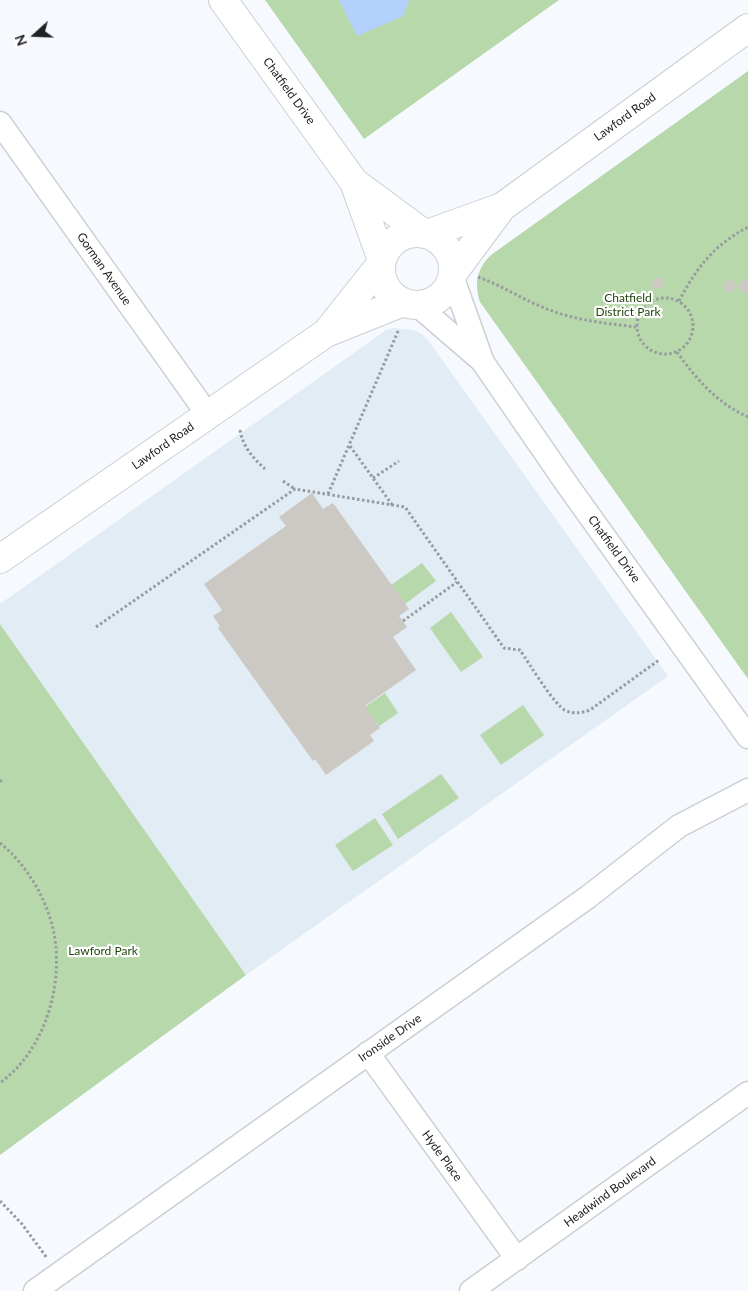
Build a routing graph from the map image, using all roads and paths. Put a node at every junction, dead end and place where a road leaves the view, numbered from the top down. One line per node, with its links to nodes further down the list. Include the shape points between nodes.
1 (223, 0): 4 (street, Chatfield Drive)
2 (748, 28): 5 (street, Lawford Road)
3 (0, 122): 16 (street, Gorman Avenue)
4 (354, 182): 7 (street, Chatfield Drive); 8 (street, Chatfield Drive)
5 (502, 206): 7 (street, Lawford Road); 9 (street, Lawford Road)
6 (748, 227): 10 (path, via 717,248 702,263)
7 (425, 233): 8 (street, via 408,234 397,239); 9 (street, via 440,240)
8 (381, 262): 11 (street, via 387,289); 13 (street, Lawford Road)
9 (460, 275): 11 (street, via 441,296); 12 (path, via 494,283 560,314); 15 (street, Chatfield Drive)
10 (679, 301): 12 (path, via 670,298 654,300 641,310); 14 (path, via 690,312 693,327 689,342)
11 (407, 311): 13 (street, Lawford Road); 15 (street, Chatfield Drive); 19 (path)
12 (636, 327): 14 (path, via 641,342 653,352 662,355)
13 (326, 333): 16 (street, Lawford Road)
14 (677, 352): 17 (path, via 713,395)
15 (482, 361): 32 (street, Chatfield Drive)
16 (208, 415): 27 (street, Lawford Road)
17 (748, 417)
18 (240, 430): 21 (path, via 242,441)
19 (350, 446): 22 (path); 25 (path)
20 (399, 461): 22 (path)
21 (265, 468)
22 (373, 478): 26 (path)
23 (283, 482): 24 (path)
24 (296, 489): 25 (path); 30 (path)
25 (328, 494): 26 (path)
26 (394, 506): 28 (path, via 405,507)
27 (0, 558)
28 (457, 582): 29 (path); 31 (path, via 504,648 520,650 565,710 578,714 590,710)
29 (403, 622)
30 (96, 626)
31 (659, 660)
32 (748, 737)
33 (748, 790): 35 (street, Ironside Drive, via 679,826 588,897)
34 (0, 843): 36 (path, via 20,862 35,885 51,920 56,948 50,1010 24,1060)
35 (368, 1053): 40 (street, Hyde Place); 41 (street, Ironside Drive)
36 (0, 1083)
37 (748, 1093): 40 (street, Headwind Boulevard)
38 (0, 1201): 39 (path)
39 (43, 1253)
40 (517, 1259): 42 (street, Headwind Boulevard)
41 (34, 1291)
42 (471, 1291)

